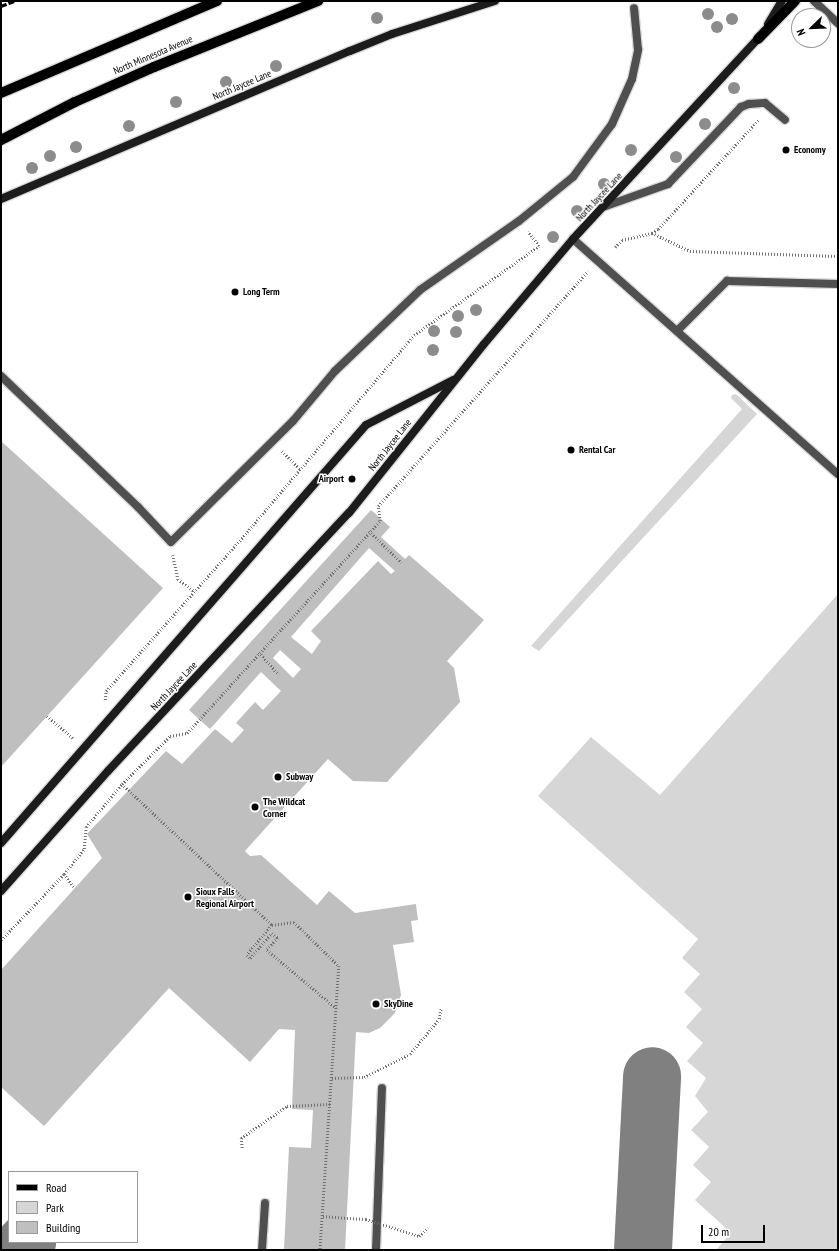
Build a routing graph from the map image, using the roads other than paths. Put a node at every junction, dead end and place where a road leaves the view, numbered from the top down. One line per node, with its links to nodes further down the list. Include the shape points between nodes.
1 (218, 1): 10 (main road)
2 (318, 1): 12 (main road, North Minnesota Avenue, via 154,67 75,102)
3 (495, 1): 13 (main road, North Jaycee Lane, via 392,34)
4 (782, 1): 9 (main road, North Jaycee Lane)
5 (795, 1): 9 (main road)
6 (814, 1): 8 (lane)
7 (634, 8): 18 (lane, via 638,50 632,79 612,124 573,177 519,221 420,290 335,371 273,442 171,542)
8 (838, 23)
9 (758, 39): 14 (main road, North Jaycee Lane)
10 (1, 93)
11 (785, 120): 14 (lane, via 770,106 757,103 741,108 668,184)
12 (1, 140)
13 (1, 199)
14 (603, 207): 15 (main road, North Jaycee Lane)
15 (574, 239): 17 (lane); 19 (main road, North Jaycee Lane)
16 (838, 284): 17 (lane, via 727,282)
17 (677, 332): 20 (lane)
18 (1, 376)
19 (456, 379): 21 (main road, via 366,425); 22 (main road, North Jaycee Lane, via 349,513)
20 (838, 474)
21 (1, 843)
22 (1, 891)
23 (382, 1088): 26 (lane)
24 (265, 1204): 25 (lane)
25 (262, 1250)
26 (376, 1250)

